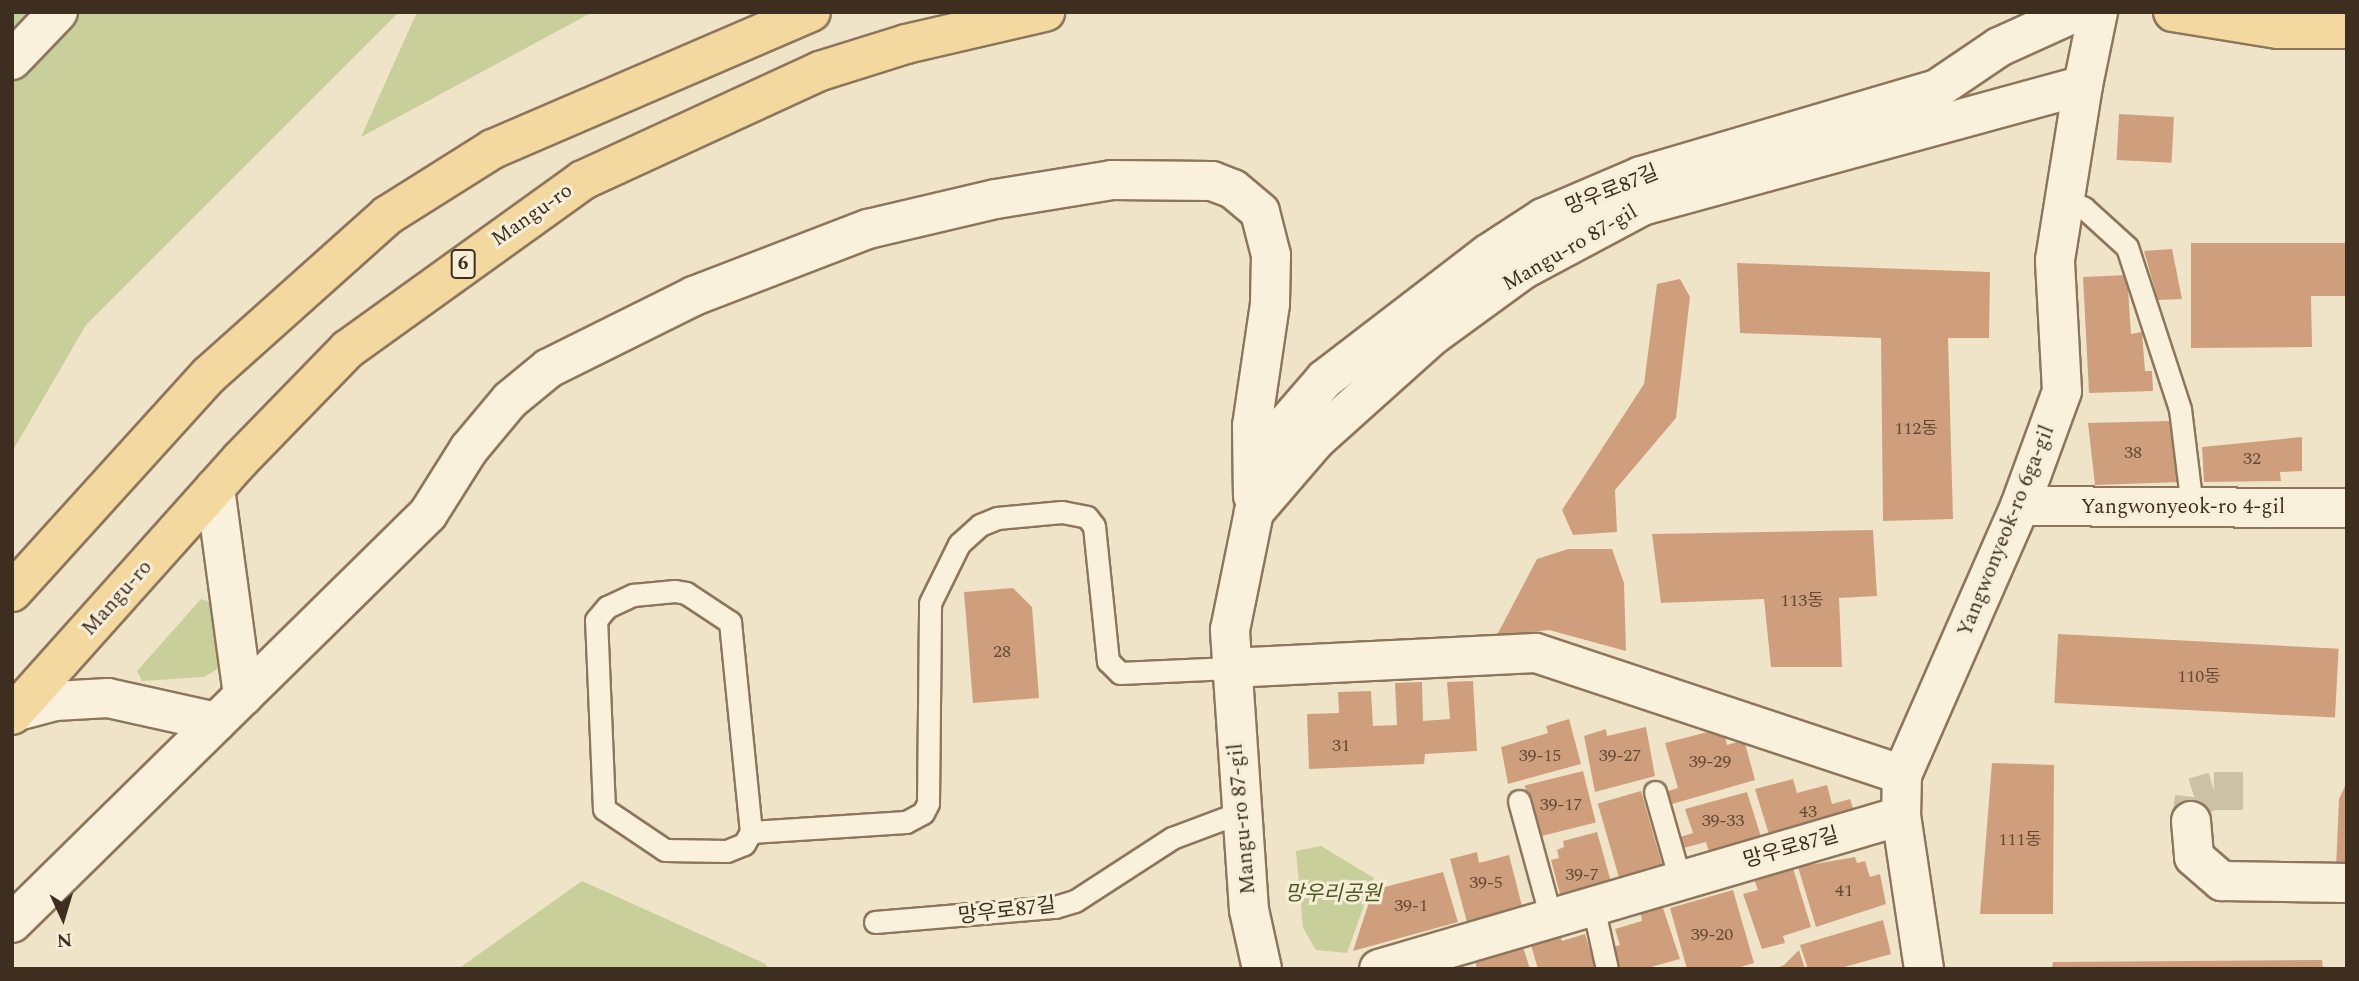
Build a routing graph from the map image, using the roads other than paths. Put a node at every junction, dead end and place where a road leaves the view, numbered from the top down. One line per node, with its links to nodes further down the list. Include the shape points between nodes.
1 (58, 12): 9 (street)
2 (811, 12): 7 (main road)
3 (1045, 12): 12 (main road, Mangu-ro / 6, via 906,44 820,71 583,180 348,349)
4 (2076, 12): 16 (street, 망우로87길, via 1998,47 1937,89 1641,176 1543,218 1488,254 1325,379 1287,423 1269,454)
5 (2098, 12): 10 (street)
6 (2173, 12): 8 (main road, via 2278,29)
7 (764, 21): 17 (main road, via 493,149 388,215 209,375)
8 (2347, 29)
9 (12, 60)
10 (2083, 85): 11 (street, Yangwonyeok-ro 6ga-gil); 16 (street, Mangu-ro 87-gil, via 1642,206 1524,269 1432,336 1316,440)
11 (2064, 199): 13 (street, Yangwonyeok-ro 6ga-gil, via 2055,260 2062,391); 14 (lane, via 2084,208 2127,247 2180,409)
12 (215, 488): 19 (street); 20 (main road, Mangu-ro / 6)
13 (2020, 506): 14 (street, Yangwonyeok-ro 4-gil); 22 (street, Yangwonyeok-ro 6ga-gil)
14 (2193, 507): 15 (street, Yangwonyeok-ro 4-gil)
15 (2347, 508)
16 (1254, 512): 18 (street, Mangu-ro 87-gil, via 1234,594); 19 (street, via 1252,426 1270,304 1271,255 1260,212 1233,189 1212,181 1112,180 996,199 868,229 694,296 549,368 510,400 469,449 428,513)
17 (12, 592)
18 (1230, 668): 22 (street, via 1536,653); 25 (street, Mangu-ro 87-gil); 28 (lane, via 1120,673 1108,661 1094,526 1087,517 1062,512 997,518 980,525 959,544 930,603 928,803 923,813 906,822)
19 (243, 696): 21 (street)
20 (13, 713): 21 (street, via 55,701 108,698)
21 (216, 722): 34 (street)
22 (1902, 775): 26 (street, Yangwonyeok-ro 6ga-gil)
23 (1655, 792): 29 (lane)
24 (1519, 801): 32 (lane)
25 (1241, 812): 33 (lane, 망우로87길, via 1172,838 1075,901 1055,907); 35 (street, Mangu-ro 87-gil, via 1249,910)
26 (1901, 816): 29 (street, 망우로87길); 38 (street, Yangwonyeok-ro 6ga-gil)
27 (2192, 821): 30 (street, via 2194,857 2222,881)
28 (751, 832): 28 (lane, via 730,622 686,593 675,591 633,596 607,607 596,620 604,809 665,850 727,851 744,844)
29 (1680, 880): 31 (street, 망우로87길)
30 (2347, 883)
31 (1593, 906): 32 (street, 망우로87길); 37 (lane)
32 (1551, 918): 36 (street, 망우로87길)
33 (875, 922)
34 (12, 923)
35 (1262, 969)
36 (1379, 969)
37 (1607, 969)
38 (1924, 969)

